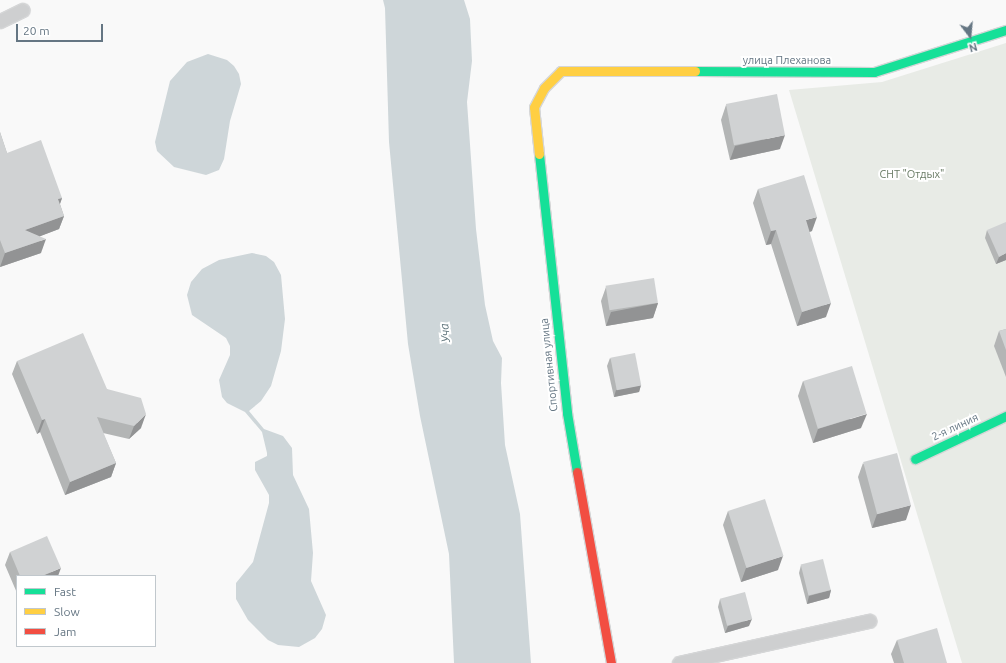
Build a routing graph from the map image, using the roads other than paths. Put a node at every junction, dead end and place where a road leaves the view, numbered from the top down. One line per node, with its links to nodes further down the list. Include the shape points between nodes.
1 (22, 10): 2 (lane)
2 (0, 22)
3 (1006, 30): 4 (street, улица Плеханова, via 874,72)
4 (562, 71): 8 (street, Спортивная улица, via 544,88 534,107 567,413)
5 (1006, 416): 6 (street, 2-я линия)
6 (915, 459)
7 (869, 621): 9 (lane)
8 (611, 663)
9 (679, 663)

